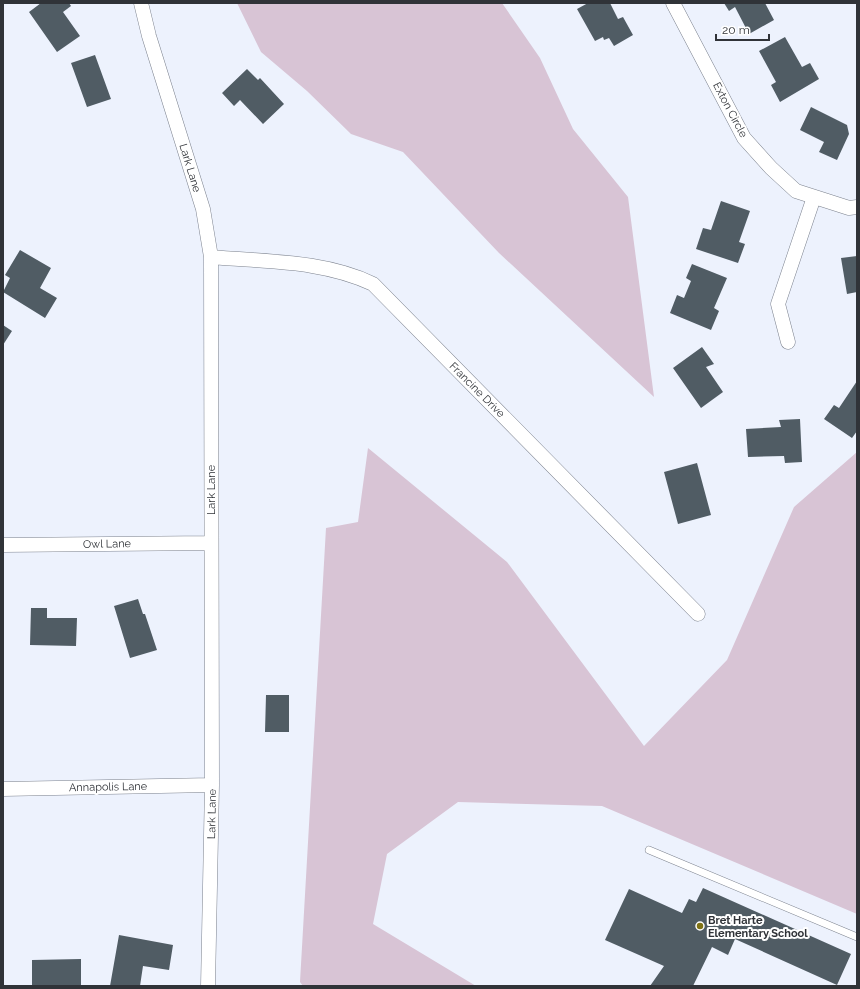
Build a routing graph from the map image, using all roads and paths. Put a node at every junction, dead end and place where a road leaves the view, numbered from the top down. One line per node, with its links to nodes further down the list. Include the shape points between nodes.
1 (141, 3): 5 (street, Lark Lane, via 203,209)
2 (673, 3): 3 (street, Exton Circle, via 744,138 796,191)
3 (814, 197): 4 (street, Exton Circle, via 849,208); 6 (street, via 778,304)
4 (857, 207)
5 (211, 257): 7 (street, Lark Lane); 9 (street, Francine Drive, via 328,268 352,274 373,284)
6 (788, 342)
7 (211, 543): 8 (street, Owl Lane); 10 (street, Lark Lane)
8 (3, 545)
9 (698, 614)
10 (212, 785): 11 (street, Annapolis Lane); 14 (street, Lark Lane)
11 (3, 789)
12 (649, 850): 13 (lane)
13 (857, 938)
14 (208, 986)

